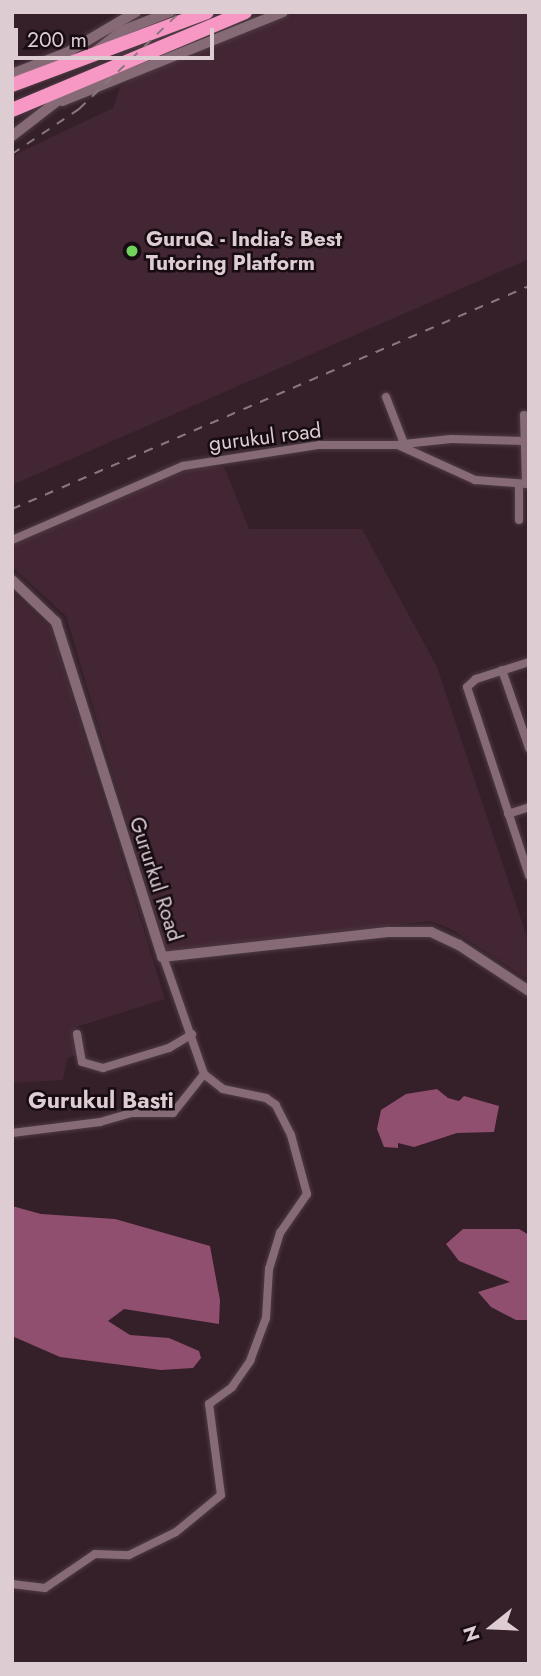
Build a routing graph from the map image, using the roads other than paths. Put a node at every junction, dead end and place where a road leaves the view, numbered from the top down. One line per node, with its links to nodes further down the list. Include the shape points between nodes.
1 (136, 12): 7 (street, via 68,52)
2 (170, 12): 6 (street, via 122,31)
3 (207, 12): 6 (highway)
4 (246, 12): 8 (highway)
5 (283, 12): 10 (street)
6 (90, 58): 9 (highway)
7 (12, 74)
8 (72, 84): 10 (street); 11 (highway)
9 (12, 85)
10 (62, 101): 12 (street)
11 (12, 110)
12 (12, 136)
13 (386, 397): 16 (street)
14 (524, 415): 15 (street)
15 (525, 441): 16 (street, via 451,439); 17 (street)
16 (405, 445): 17 (street, gurukul road, via 463,476); 19 (street, gurukul road, via 319,445 183,466)
17 (524, 484): 18 (street)
18 (519, 520)
19 (12, 540)
20 (12, 580): 27 (street, Gururkul Road, via 56,622)
21 (529, 662): 22 (street)
22 (502, 670): 23 (street); 25 (street, via 469,681 467,687)
23 (529, 748)
24 (529, 807): 25 (street)
25 (509, 814): 26 (street)
26 (529, 876)
27 (164, 958): 28 (street, Gururkul Road, via 388,932 431,932); 30 (street)
28 (529, 990)
29 (78, 1034): 30 (street, via 82,1062 103,1068 169,1048)
30 (192, 1034): 31 (street)
31 (204, 1074): 32 (street, via 173,1113 131,1113 100,1122); 33 (street, via 223,1089 266,1098 276,1105 291,1135 307,1194 280,1233 270,1269 266,1318 250,1361 232,1387 209,1404 221,1495 176,1532 129,1555 95,1554 45,1587)
32 (12, 1133)
33 (12, 1584)

